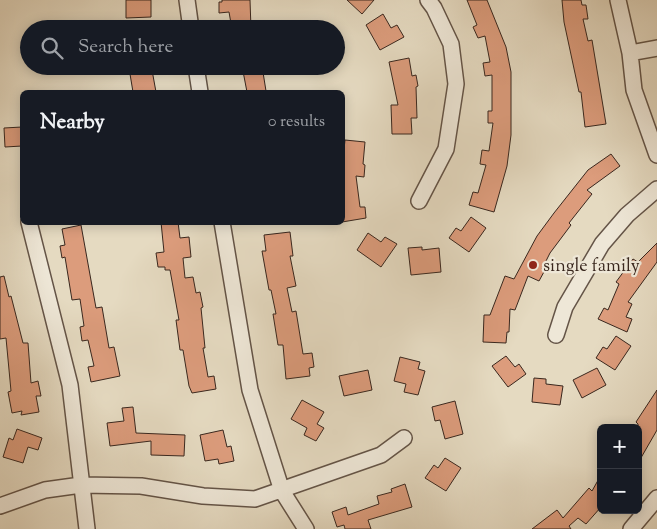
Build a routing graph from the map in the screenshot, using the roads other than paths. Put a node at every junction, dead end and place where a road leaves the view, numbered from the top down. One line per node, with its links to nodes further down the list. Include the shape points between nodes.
1 (187, 0): 4 (street)
2 (428, 0): 11 (street, via 451,44 456,84 446,149)
3 (618, 0): 6 (street)
4 (190, 20)
5 (657, 48): 6 (street)
6 (630, 53): 9 (street, via 634,90)
7 (197, 75): 8 (street)
8 (200, 90)
9 (657, 155)
10 (657, 189): 14 (street, via 626,215 602,244 565,307)
11 (419, 201)
12 (30, 225): 16 (street, via 70,385)
13 (222, 225): 17 (street, via 250,390)
14 (556, 335)
15 (404, 438): 17 (street, via 382,455)
16 (81, 485): 17 (street, via 141,486 203,496 255,499); 19 (street, via 45,490); 20 (street)
17 (282, 490): 21 (street)
18 (657, 498): 22 (street)
19 (0, 506)
20 (88, 529)
21 (306, 529)
22 (631, 529)

